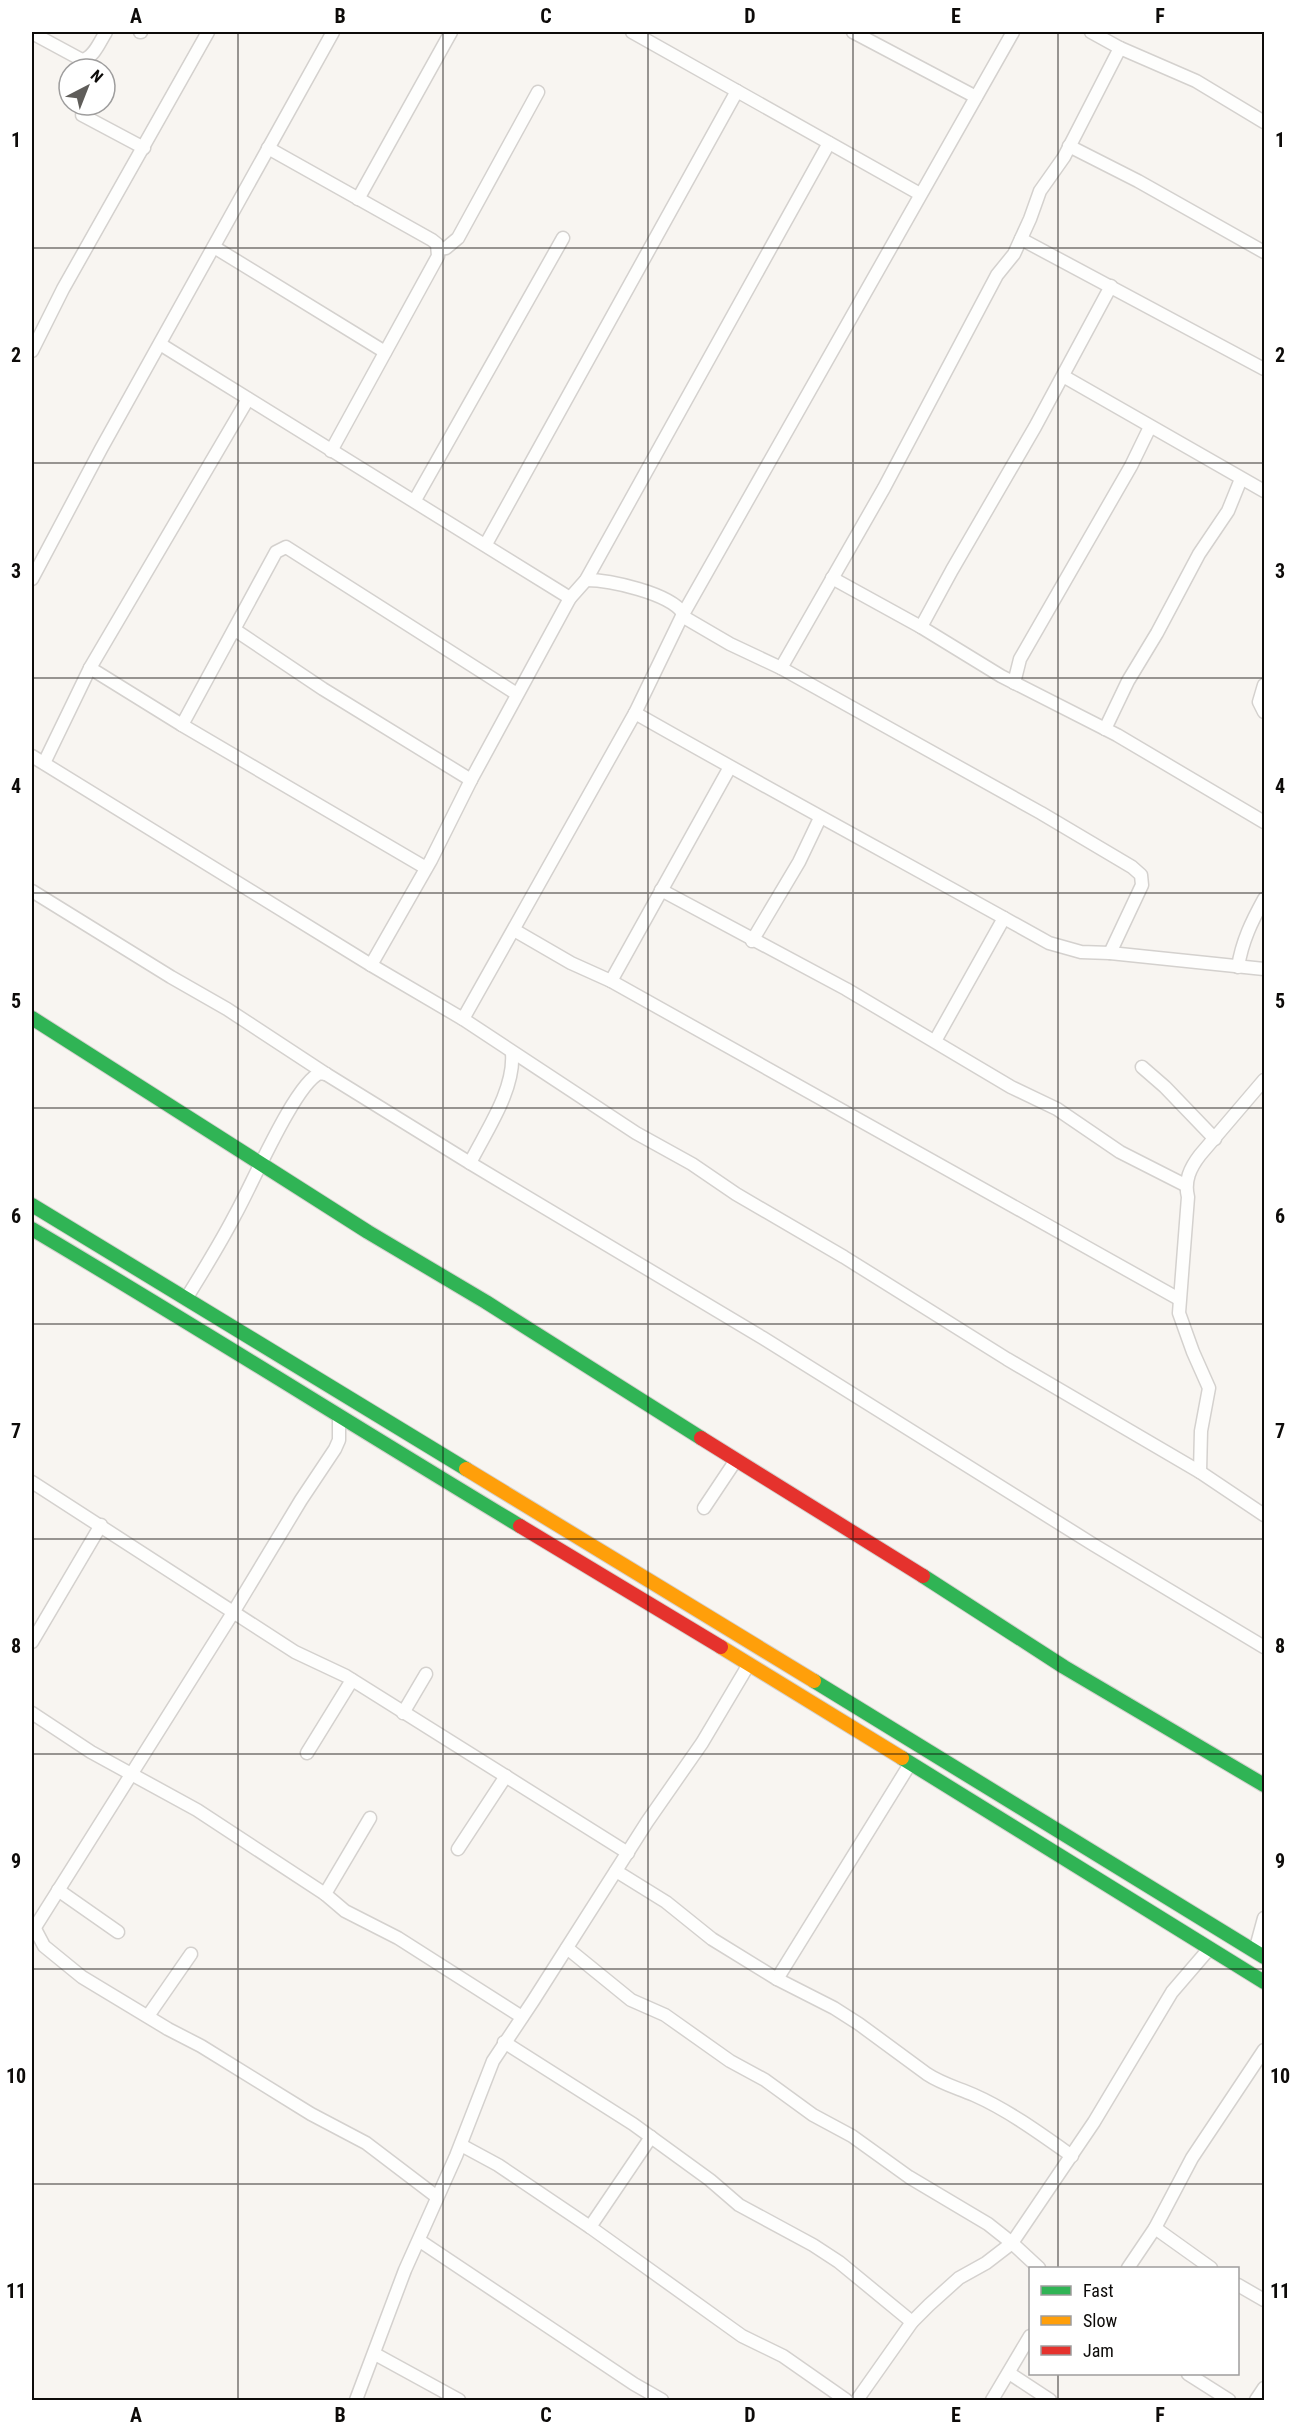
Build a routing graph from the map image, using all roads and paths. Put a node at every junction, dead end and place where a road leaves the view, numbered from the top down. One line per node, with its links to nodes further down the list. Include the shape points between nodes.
1 (106, 32): 9 (street, via 91,55 81,60)
2 (208, 32): 18 (street)
3 (333, 32): 19 (street)
4 (451, 32): 21 (street)
5 (632, 32): 11 (street)
6 (853, 32): 13 (street)
7 (1013, 32): 13 (street)
8 (1091, 32): 10 (street)
9 (32, 33)
10 (1120, 48): 15 (street, via 1196,81); 17 (street)
11 (737, 91): 16 (street); 39 (street)
12 (538, 92): 25 (street, via 458,238)
13 (976, 97): 20 (street)
14 (86, 117): 18 (street)
15 (1264, 122)
16 (829, 143): 20 (street); 42 (street)
17 (1069, 147): 23 (street, via 1040,191); 26 (street)
18 (144, 148): 29 (street)
19 (268, 148): 21 (street); 24 (street)
20 (920, 195): 44 (street)
21 (358, 199): 25 (street, via 432,240)
22 (562, 238): 38 (street)
23 (1021, 239): 27 (street); 40 (street)
24 (214, 247): 28 (street); 30 (street)
25 (439, 249): 30 (street)
26 (1264, 252)
27 (1111, 286): 31 (street); 32 (street)
28 (160, 344): 33 (street); 41 (street)
29 (32, 351)
30 (385, 352): 35 (street)
31 (1264, 369)
32 (1063, 376): 34 (street); 45 (street)
33 (248, 399): 35 (street); 47 (street)
34 (1150, 427): 36 (street, via 1203,454); 49 (street, via 1020,659)
35 (331, 451): 38 (street)
36 (1240, 479): 37 (street); 55 (street, via 1228,511 1199,554)
37 (1264, 491)
38 (415, 500): 39 (street)
39 (486, 544): 43 (street)
40 (832, 578): 45 (street); 48 (street)
41 (32, 579)
42 (586, 580): 43 (street); 44 (street, via 650,592 680,608)
43 (570, 598): 51 (street)
44 (682, 616): 48 (street); 52 (street)
45 (921, 627): 49 (street)
46 (235, 630): 51 (street, via 276,552 286,547); 54 (street); 59 (street)
47 (90, 668): 54 (street); 57 (street)
48 (781, 668): 69 (street, via 1132,867 1140,875 1142,885)
49 (1014, 683): 55 (street)
50 (1264, 685): 53 (street, via 1259,702)
51 (518, 694): 59 (street)
52 (635, 712): 58 (street); 67 (street)
53 (1264, 712)
54 (182, 725): 62 (street)
55 (1105, 729): 61 (street)
56 (32, 756): 57 (street)
57 (44, 763): 70 (street)
58 (730, 767): 60 (street); 63 (street)
59 (471, 780): 62 (street)
60 (820, 818): 66 (street); 68 (street)
61 (1264, 822)
62 (426, 868): 70 (street)
63 (661, 890): 68 (street); 73 (street)
64 (32, 891): 79 (street, via 227,1009)
65 (1264, 899): 71 (street, via 1241,948)
66 (1004, 918): 69 (street, via 1049,943 1081,952); 76 (street)
67 (514, 930): 73 (street); 75 (street)
68 (752, 941): 76 (street)
69 (1110, 953): 71 (street)
70 (371, 965): 75 (street)
71 (1238, 967): 72 (street)
72 (1264, 969)
73 (611, 981): 88 (street)
74 (32, 1018): 83 (main road)
75 (463, 1019): 77 (street)
76 (935, 1041): 84 (street, via 1011,1087 1057,1109 1120,1152)
77 (512, 1053): 82 (street, via 509,1084); 92 (street, via 736,1194)
78 (1142, 1067): 81 (street)
79 (320, 1073): 82 (street); 83 (street, via 309,1079 285,1116)
80 (1264, 1080): 81 (street)
81 (1215, 1139): 84 (street, via 1194,1163)
82 (470, 1163): 100 (street, via 763,1338)
83 (261, 1164): 87 (street); 90 (main road)
84 (1185, 1185): 88 (street, via 1187,1207)
85 (32, 1205): 87 (main road)
86 (32, 1229): 89 (main road)
87 (186, 1299): 91 (main road)
88 (1179, 1299): 92 (street, via 1185,1333 1209,1388 1201,1431)
89 (339, 1417): 94 (main road); 98 (street, via 335,1449)
90 (736, 1460): 95 (street); 110 (main road, via 1064,1667)
91 (470, 1471): 94 (main road); 123 (main road)
92 (1200, 1472): 96 (street)
93 (32, 1482): 97 (street)
94 (459, 1489): 101 (main road)
95 (704, 1508)
96 (1264, 1515)
97 (101, 1525): 98 (street); 99 (street)
98 (234, 1611): 103 (street, via 296,1652); 108 (street)
99 (32, 1642)
100 (1264, 1647)
101 (749, 1664): 107 (main road); 113 (street, via 702,1743)
102 (426, 1674): 105 (street)
103 (352, 1680): 105 (street); 106 (street)
104 (32, 1713): 108 (street, via 91,1752)
105 (403, 1713): 109 (street)
106 (307, 1753)
107 (910, 1764): 121 (main road); 124 (street)
108 (131, 1772): 115 (street); 116 (street)
109 (506, 1776): 112 (street); 113 (street)
110 (1264, 1785)
111 (370, 1818): 116 (street)
112 (458, 1849)
113 (628, 1853): 114 (street)
114 (616, 1871): 120 (street); 124 (street)
115 (58, 1890): 118 (street); 119 (street)
116 (325, 1894): 127 (street, via 345,1911 398,1938)
117 (1264, 1918): 123 (street)
118 (33, 1929): 126 (street, via 56,1957)
119 (118, 1932)
120 (567, 1948): 127 (street); 137 (street, via 631,2000 680,2025)
121 (1209, 1949): 125 (main road); 132 (street, via 1172,1992)
122 (190, 1954): 126 (street)
123 (1260, 1954)
124 (777, 1979): 132 (street, via 834,2008 938,2081 984,2100)
125 (1264, 1982)
126 (148, 2016): 133 (street, via 372,2147)
127 (522, 2017): 128 (street)
128 (504, 2042): 130 (street); 131 (street, via 481,2087)
129 (1264, 2050): 135 (street, via 1192,2158)
130 (651, 2137): 134 (street); 143 (street, via 739,2205 839,2262)
131 (461, 2145): 133 (street); 134 (street)
132 (1072, 2156): 137 (street)
133 (437, 2197): 136 (street)
134 (590, 2227): 152 (street, via 742,2336 783,2356)
135 (1155, 2228): 139 (street); 140 (street)
136 (420, 2241): 145 (street, via 405,2270); 151 (street)
137 (1012, 2243): 138 (street); 143 (street, via 959,2278)
138 (1038, 2267)
139 (1129, 2267)
140 (1210, 2267)
141 (1239, 2286): 142 (street)
142 (1264, 2300)
143 (912, 2322): 153 (street)
144 (1029, 2338): 146 (street)
145 (375, 2354): 149 (street); 150 (street)
146 (1009, 2373): 154 (street); 155 (street)
147 (1191, 2375): 156 (street)
148 (1264, 2388): 157 (street)
149 (356, 2400)
150 (459, 2400)
151 (662, 2400)
152 (846, 2400)
153 (857, 2400)
154 (992, 2400)
155 (1050, 2400)
156 (1229, 2400)
157 (1256, 2400)

